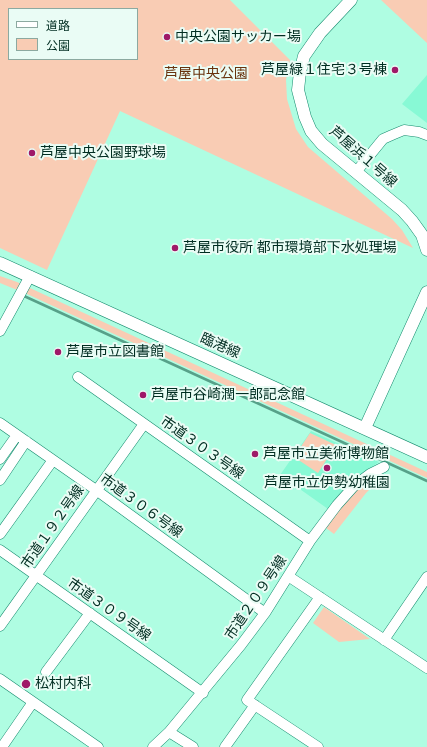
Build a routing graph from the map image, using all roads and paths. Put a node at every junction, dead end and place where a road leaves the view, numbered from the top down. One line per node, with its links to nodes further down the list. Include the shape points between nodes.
1 (351, 0): 3 (street, 芦屋浜１号線, via 320,33 304,56 298,90 311,130 322,144)
2 (427, 135): 3 (street, via 404,130 383,139)
3 (356, 172): 4 (street, 芦屋浜１号線, via 402,210 422,236)
4 (427, 250)
5 (0, 263): 6 (street, 臨港線)
6 (30, 276): 8 (street); 12 (street, 臨港線)
7 (427, 292): 12 (street)
8 (0, 331)
9 (78, 377): 11 (street, 市道３０３号線)
10 (0, 423): 13 (street, 市道３０６号線)
11 (144, 424): 20 (street, 市道１９２号線); 22 (street, 市道３０３号線)
12 (366, 428): 15 (street, 臨港線)
13 (17, 435): 14 (street, 市道３０６号線); 16 (street)
14 (26, 441): 17 (street, 市道３０６号線); 19 (street)
15 (427, 457)
16 (0, 459)
17 (53, 460): 20 (street, 市道３０６号線); 21 (street)
18 (384, 467): 22 (street, 市道２０９号線, via 354,486)
19 (0, 480)
20 (96, 490): 24 (street, 市道１９２号線); 29 (street, 市道３０６号線)
21 (0, 534)
22 (310, 541): 25 (street, 市道２０９号線)
23 (0, 550): 24 (street, 市道３０９号線)
24 (36, 575): 28 (street, 市道３０９号線); 30 (street, 市道１９２号線)
25 (288, 576): 27 (street); 29 (street, 市道２０９号線)
26 (427, 577): 31 (street)
27 (320, 597): 31 (street); 37 (street, via 247,700)
28 (90, 613): 33 (street); 35 (street, 市道３０９号線)
29 (266, 613): 35 (street, 市道２０９号線)
30 (0, 626)
31 (384, 640): 32 (street)
32 (427, 668)
33 (46, 672)
34 (0, 679): 36 (street)
35 (203, 693): 38 (street, 市道２０９号線)
36 (33, 702): 39 (street); 40 (street)
37 (254, 705): 43 (street); 44 (street)
38 (169, 732): 41 (street, 市道２０９号線); 42 (street)
39 (2, 747)
40 (98, 747)
41 (153, 747)
42 (193, 747)
43 (225, 747)
44 (318, 747)

